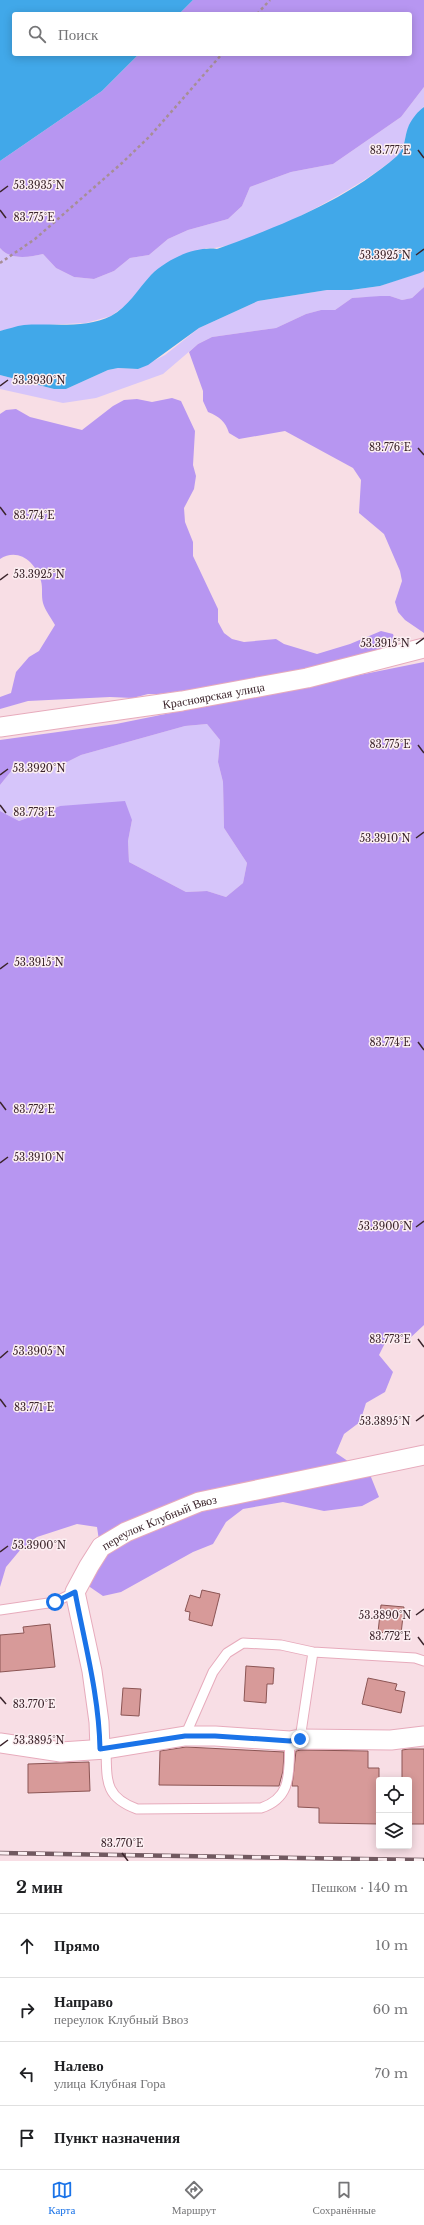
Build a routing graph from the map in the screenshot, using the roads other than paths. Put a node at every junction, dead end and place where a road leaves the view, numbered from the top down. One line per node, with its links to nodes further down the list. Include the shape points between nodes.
1 (424, 648): 2 (street, Красноярская улица, via 307,678 174,702)
2 (0, 726)
3 (424, 1454): 4 (street, переулок Клубный Ввоз, via 199,1502 126,1532 101,1547)
4 (75, 1592): 5 (lane, via 55,1602); 12 (street, via 92,1671)
5 (0, 1610)
6 (313, 1652): 7 (lane, via 415,1658); 8 (lane, via 281,1645 243,1643 227,1653 213,1672); 10 (lane)
7 (424, 1661)
8 (185, 1736): 10 (street); 12 (street)
9 (424, 1736): 10 (street, via 391,1740)
10 (295, 1740): 12 (lane, via 287,1787 280,1798 261,1808 137,1809 123,1804 114,1796 107,1780)
11 (0, 1743): 12 (street, via 61,1752)
12 (103, 1749)

